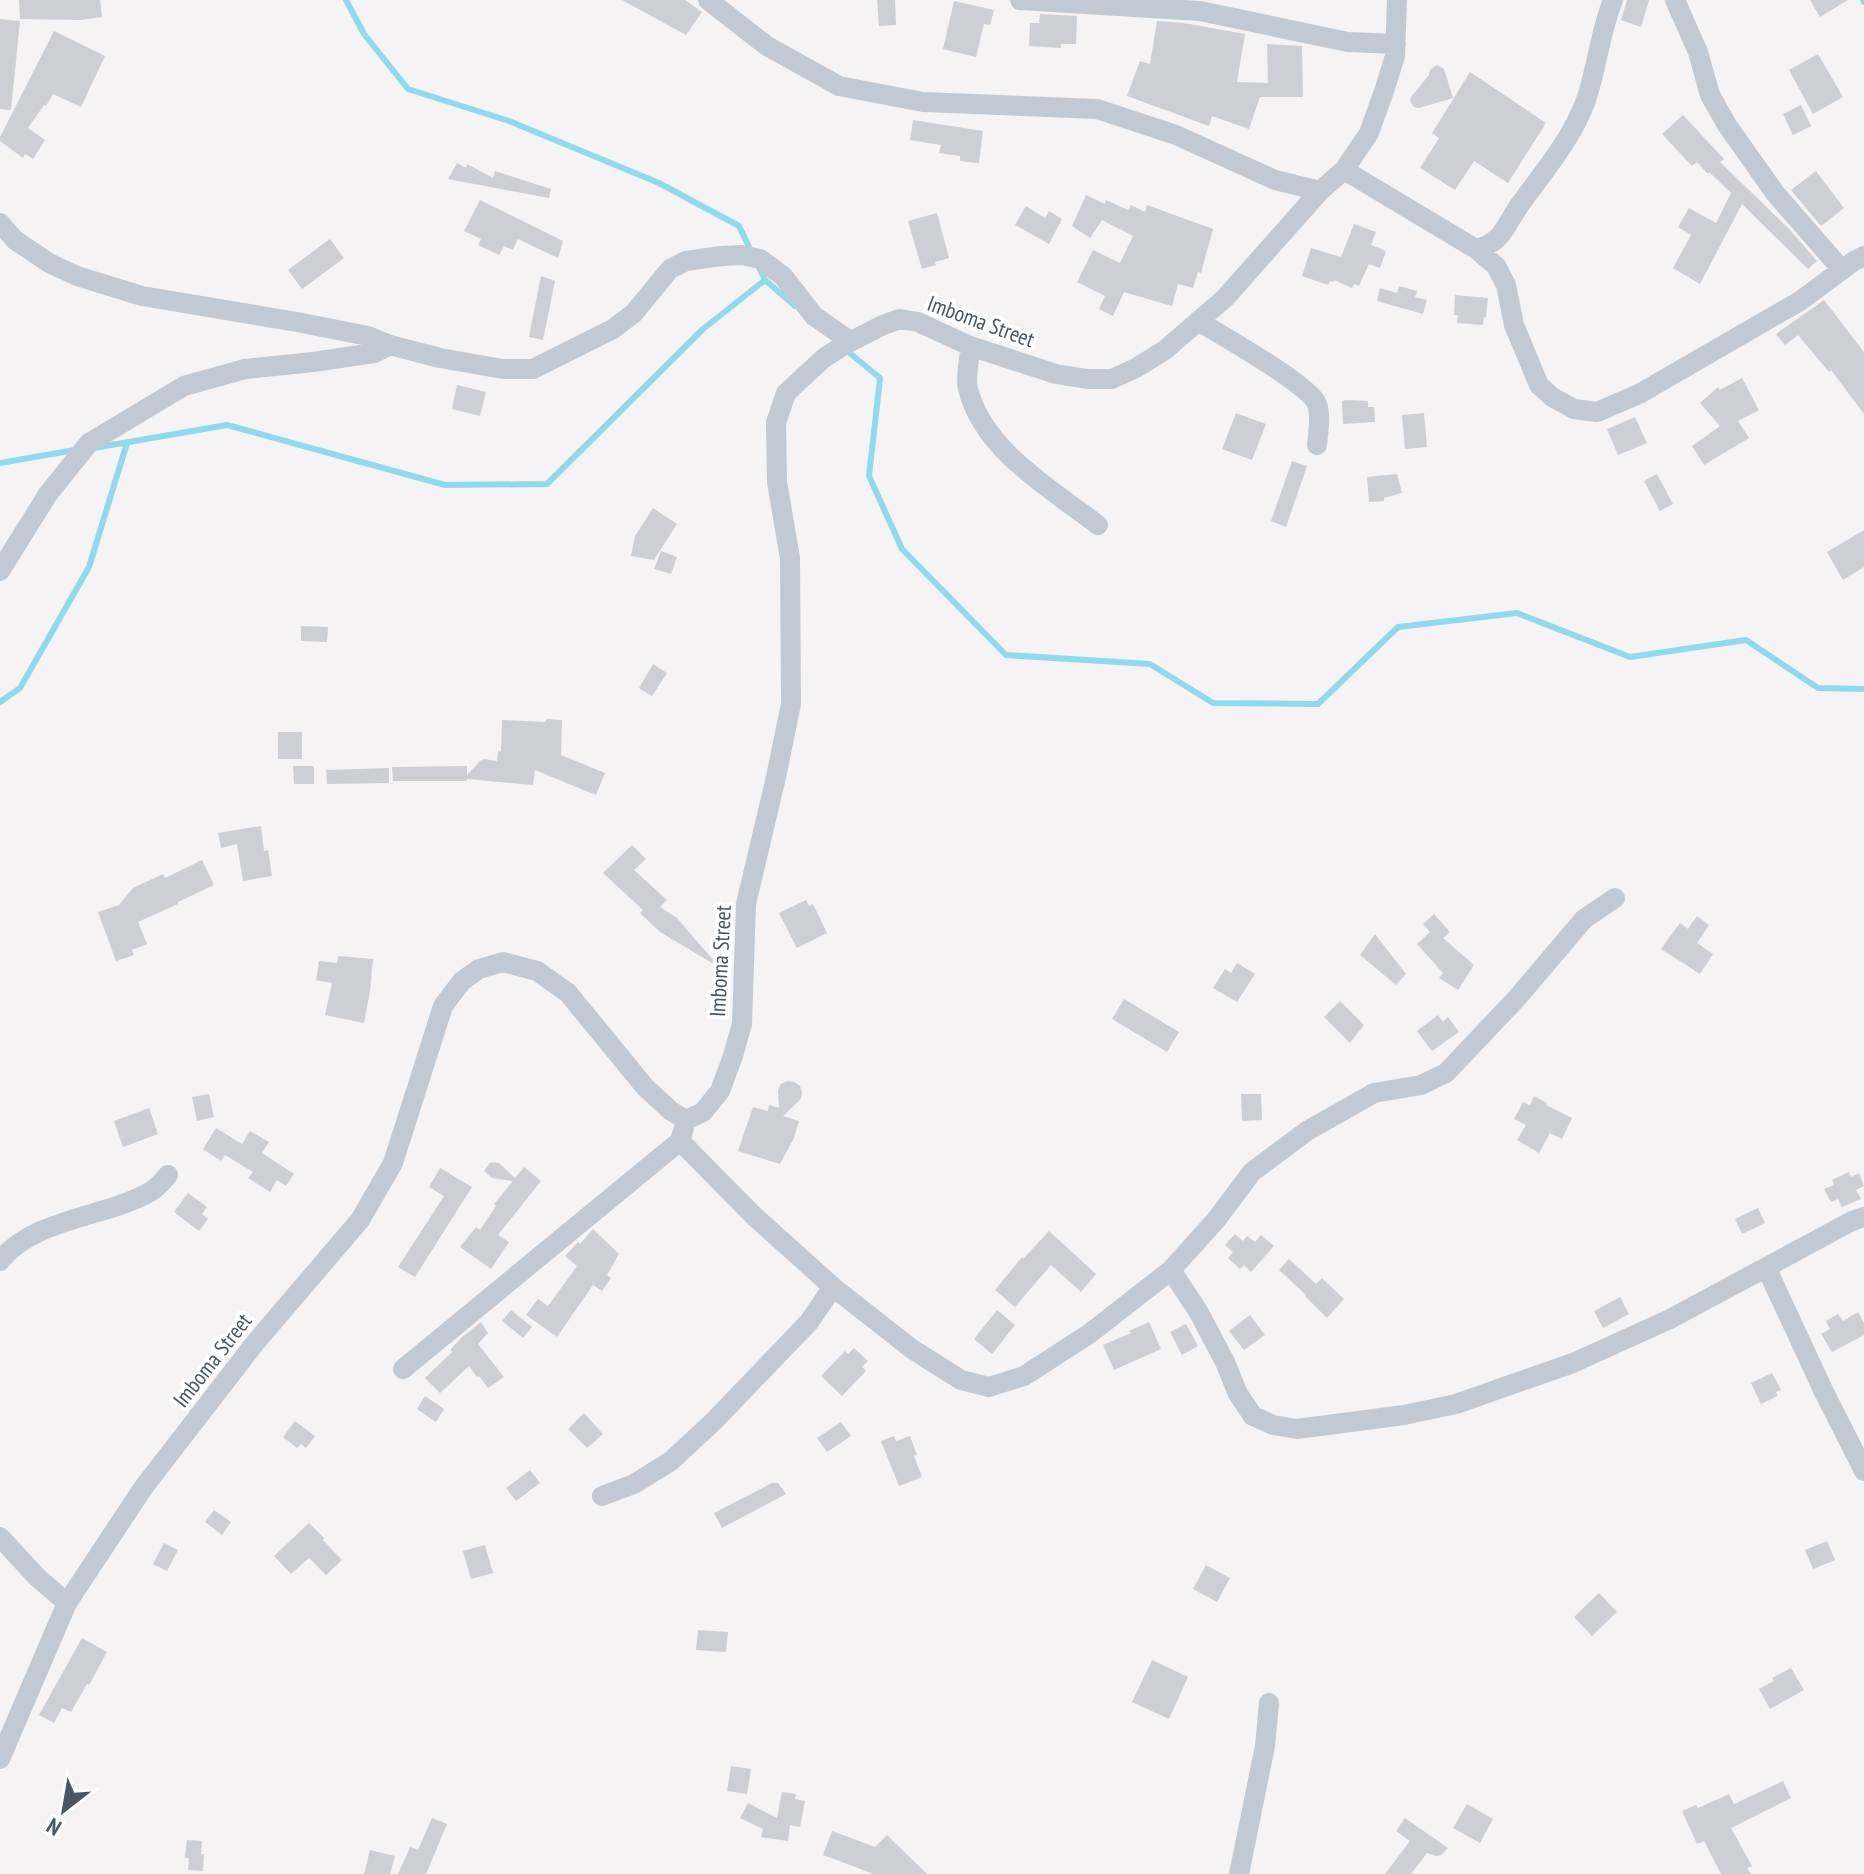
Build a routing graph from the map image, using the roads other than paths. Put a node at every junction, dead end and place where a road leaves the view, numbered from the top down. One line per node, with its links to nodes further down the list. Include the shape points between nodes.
1 (708, 0): 8 (street, via 767,46 839,86 923,102 1097,109 1176,135 1275,180)
2 (1020, 0): 6 (street, via 1200,11 1348,42)
3 (1397, 0): 6 (street, Imboma Street)
4 (1613, 0): 10 (street, via 1573,132 1501,235)
5 (1675, 0): 12 (street, via 1710,95 1727,125 1775,193)
6 (1396, 44): 7 (street, Imboma Street, via 1369,133)
7 (1344, 170): 8 (street, Imboma Street); 10 (street)
8 (1320, 191): 13 (street, Imboma Street)
9 (0, 223): 15 (street, via 15,240 77,276 142,296 368,336)
10 (1476, 249): 12 (street, via 1496,266 1506,285 1514,325 1539,385 1574,409 1597,412 1639,394 1787,309)
11 (1864, 256): 12 (street)
12 (1842, 270)
13 (1198, 321): 16 (street, Imboma Street, via 1165,350 1112,379 1056,374); 17 (street, via 1308,392 1319,417)
14 (847, 343): 15 (street, via 814,316 783,276 751,257 721,256 670,269 634,313 613,329 533,369 503,369); 16 (street, Imboma Street, via 900,319); 21 (street, Imboma Street, via 786,393 776,423 777,482 790,558 791,704 746,904 742,1024 720,1091 703,1112)
15 (390, 345): 19 (street, via 374,353 245,369 184,386 89,443 48,494)
16 (970, 346): 18 (street, via 968,387 983,426 1022,468)
17 (1317, 445)
18 (1098, 525)
19 (0, 571)
20 (1615, 898): 27 (street, via 1584,919 1446,1073 1421,1085 1374,1093 1307,1131 1252,1172)
21 (686, 1120): 22 (street); 33 (street, Imboma Street, via 645,1087 568,993 537,971 503,962 462,981 443,1006 393,1163 360,1220 152,1476)
22 (680, 1141): 28 (street); 29 (street)
23 (168, 1175): 25 (street, via 153,1191 36,1233)
24 (1864, 1217): 26 (street)
25 (0, 1261)
26 (1766, 1267): 27 (street, via 1573,1363 1470,1399 1404,1415 1297,1429 1253,1416); 30 (street)
27 (1171, 1270): 28 (street, via 1024,1376 989,1387 961,1380 912,1349)
28 (833, 1287): 31 (street, via 809,1322 671,1461)
29 (403, 1369)
30 (1864, 1471)
31 (602, 1496)
32 (0, 1537): 33 (street)
33 (67, 1603): 35 (street, Imboma Street)
34 (1269, 1703): 36 (street)
35 (0, 1759)
36 (1239, 1874)

